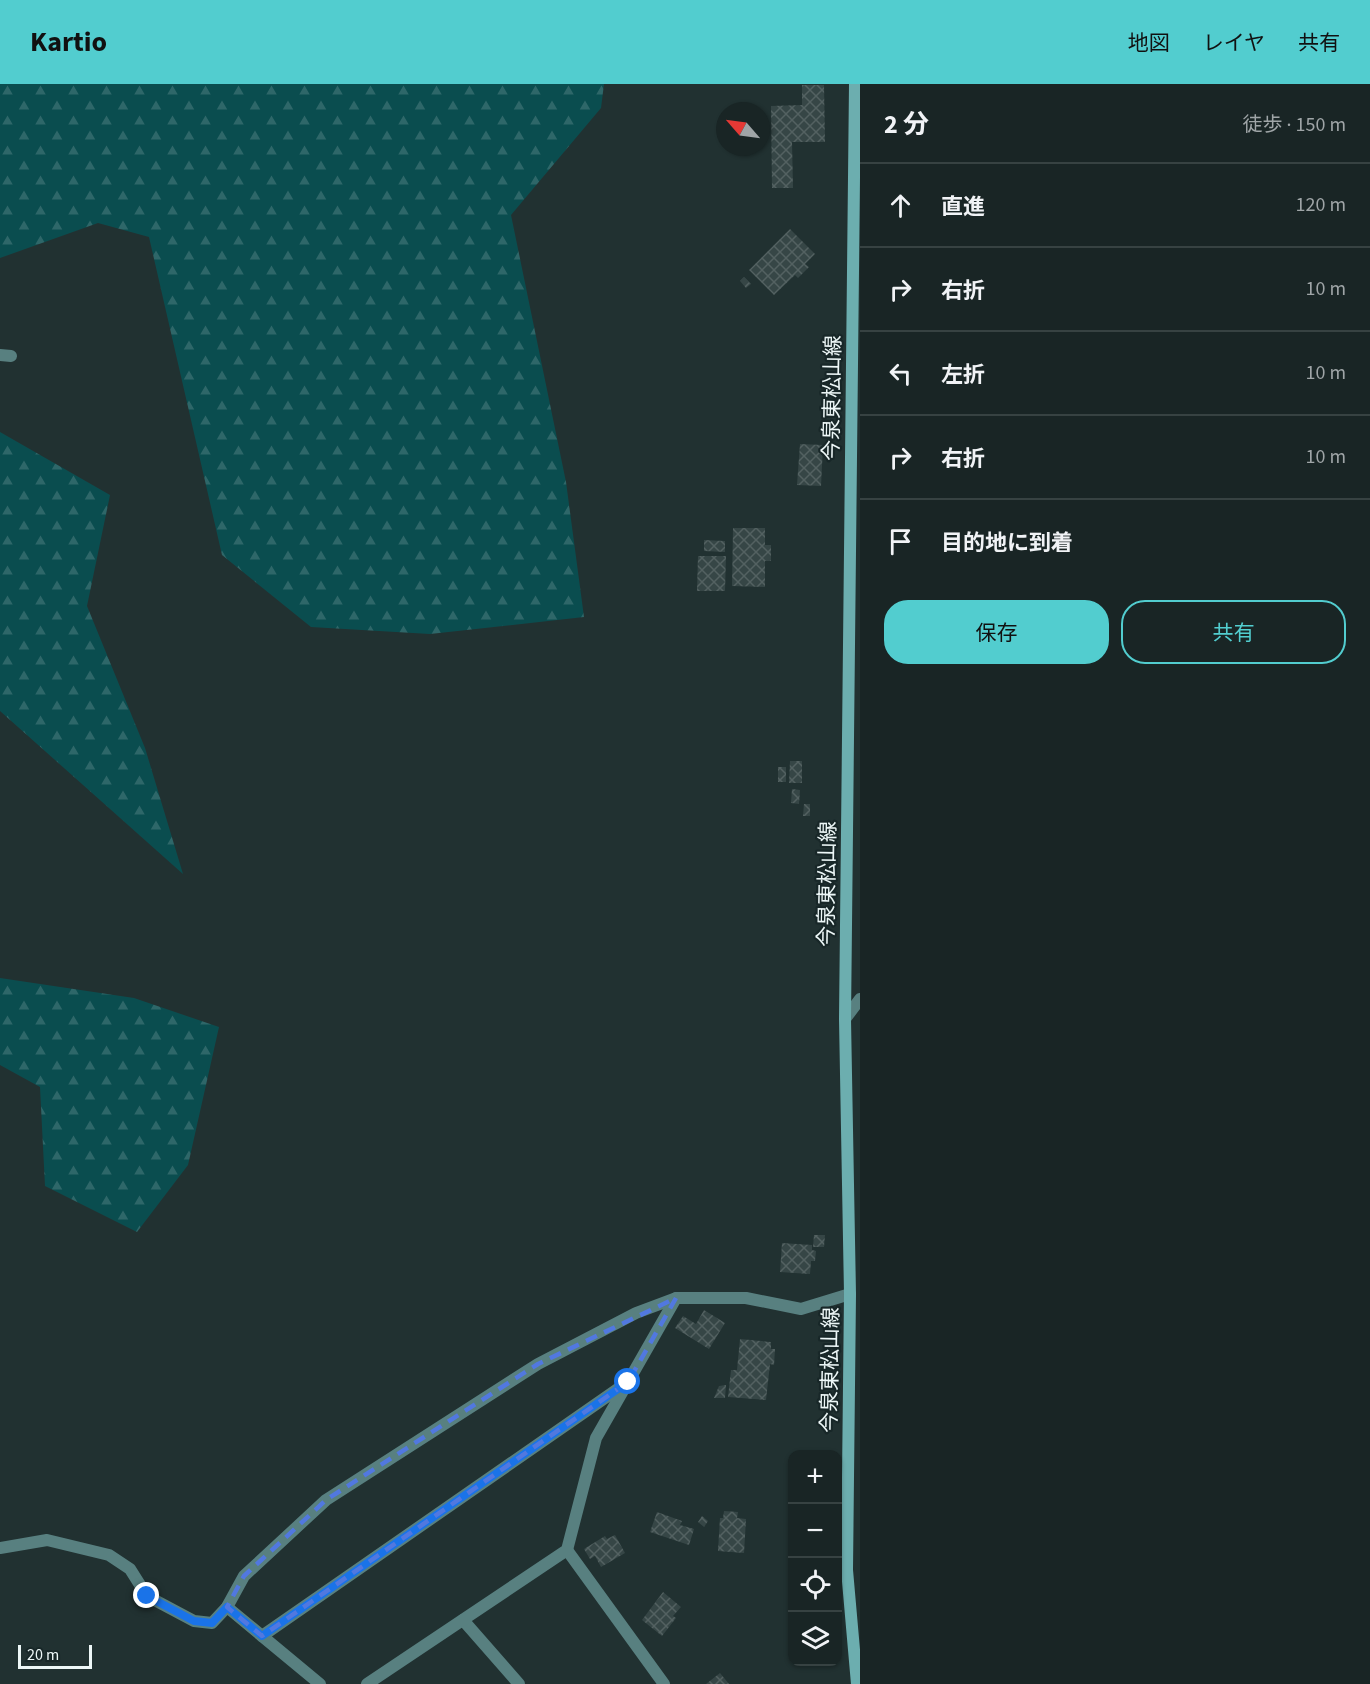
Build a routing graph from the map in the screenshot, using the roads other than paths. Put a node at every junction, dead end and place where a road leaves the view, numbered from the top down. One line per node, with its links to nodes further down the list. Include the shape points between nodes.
1 (855, 84): 3 (main road, 今泉東松山線)
2 (860, 999): 3 (street)
3 (845, 1019): 4 (main road, 今泉東松山線)
4 (850, 1294): 5 (street, via 801,1309 746,1298); 16 (main road, 今泉東松山線, via 847,1570)
5 (676, 1298): 6 (street); 9 (street, via 636,1313 538,1364 326,1500 244,1576)
6 (628, 1382): 8 (street, via 597,1438); 11 (street)
7 (0, 1548): 9 (street, via 47,1540 109,1555 130,1569 147,1596 194,1621 212,1623)
8 (567, 1550): 10 (street); 15 (street)
9 (227, 1607): 11 (street)
10 (463, 1620): 13 (street); 14 (street)
11 (262, 1636): 12 (street)
12 (320, 1684)
13 (367, 1684)
14 (519, 1684)
15 (664, 1684)
16 (857, 1684)

